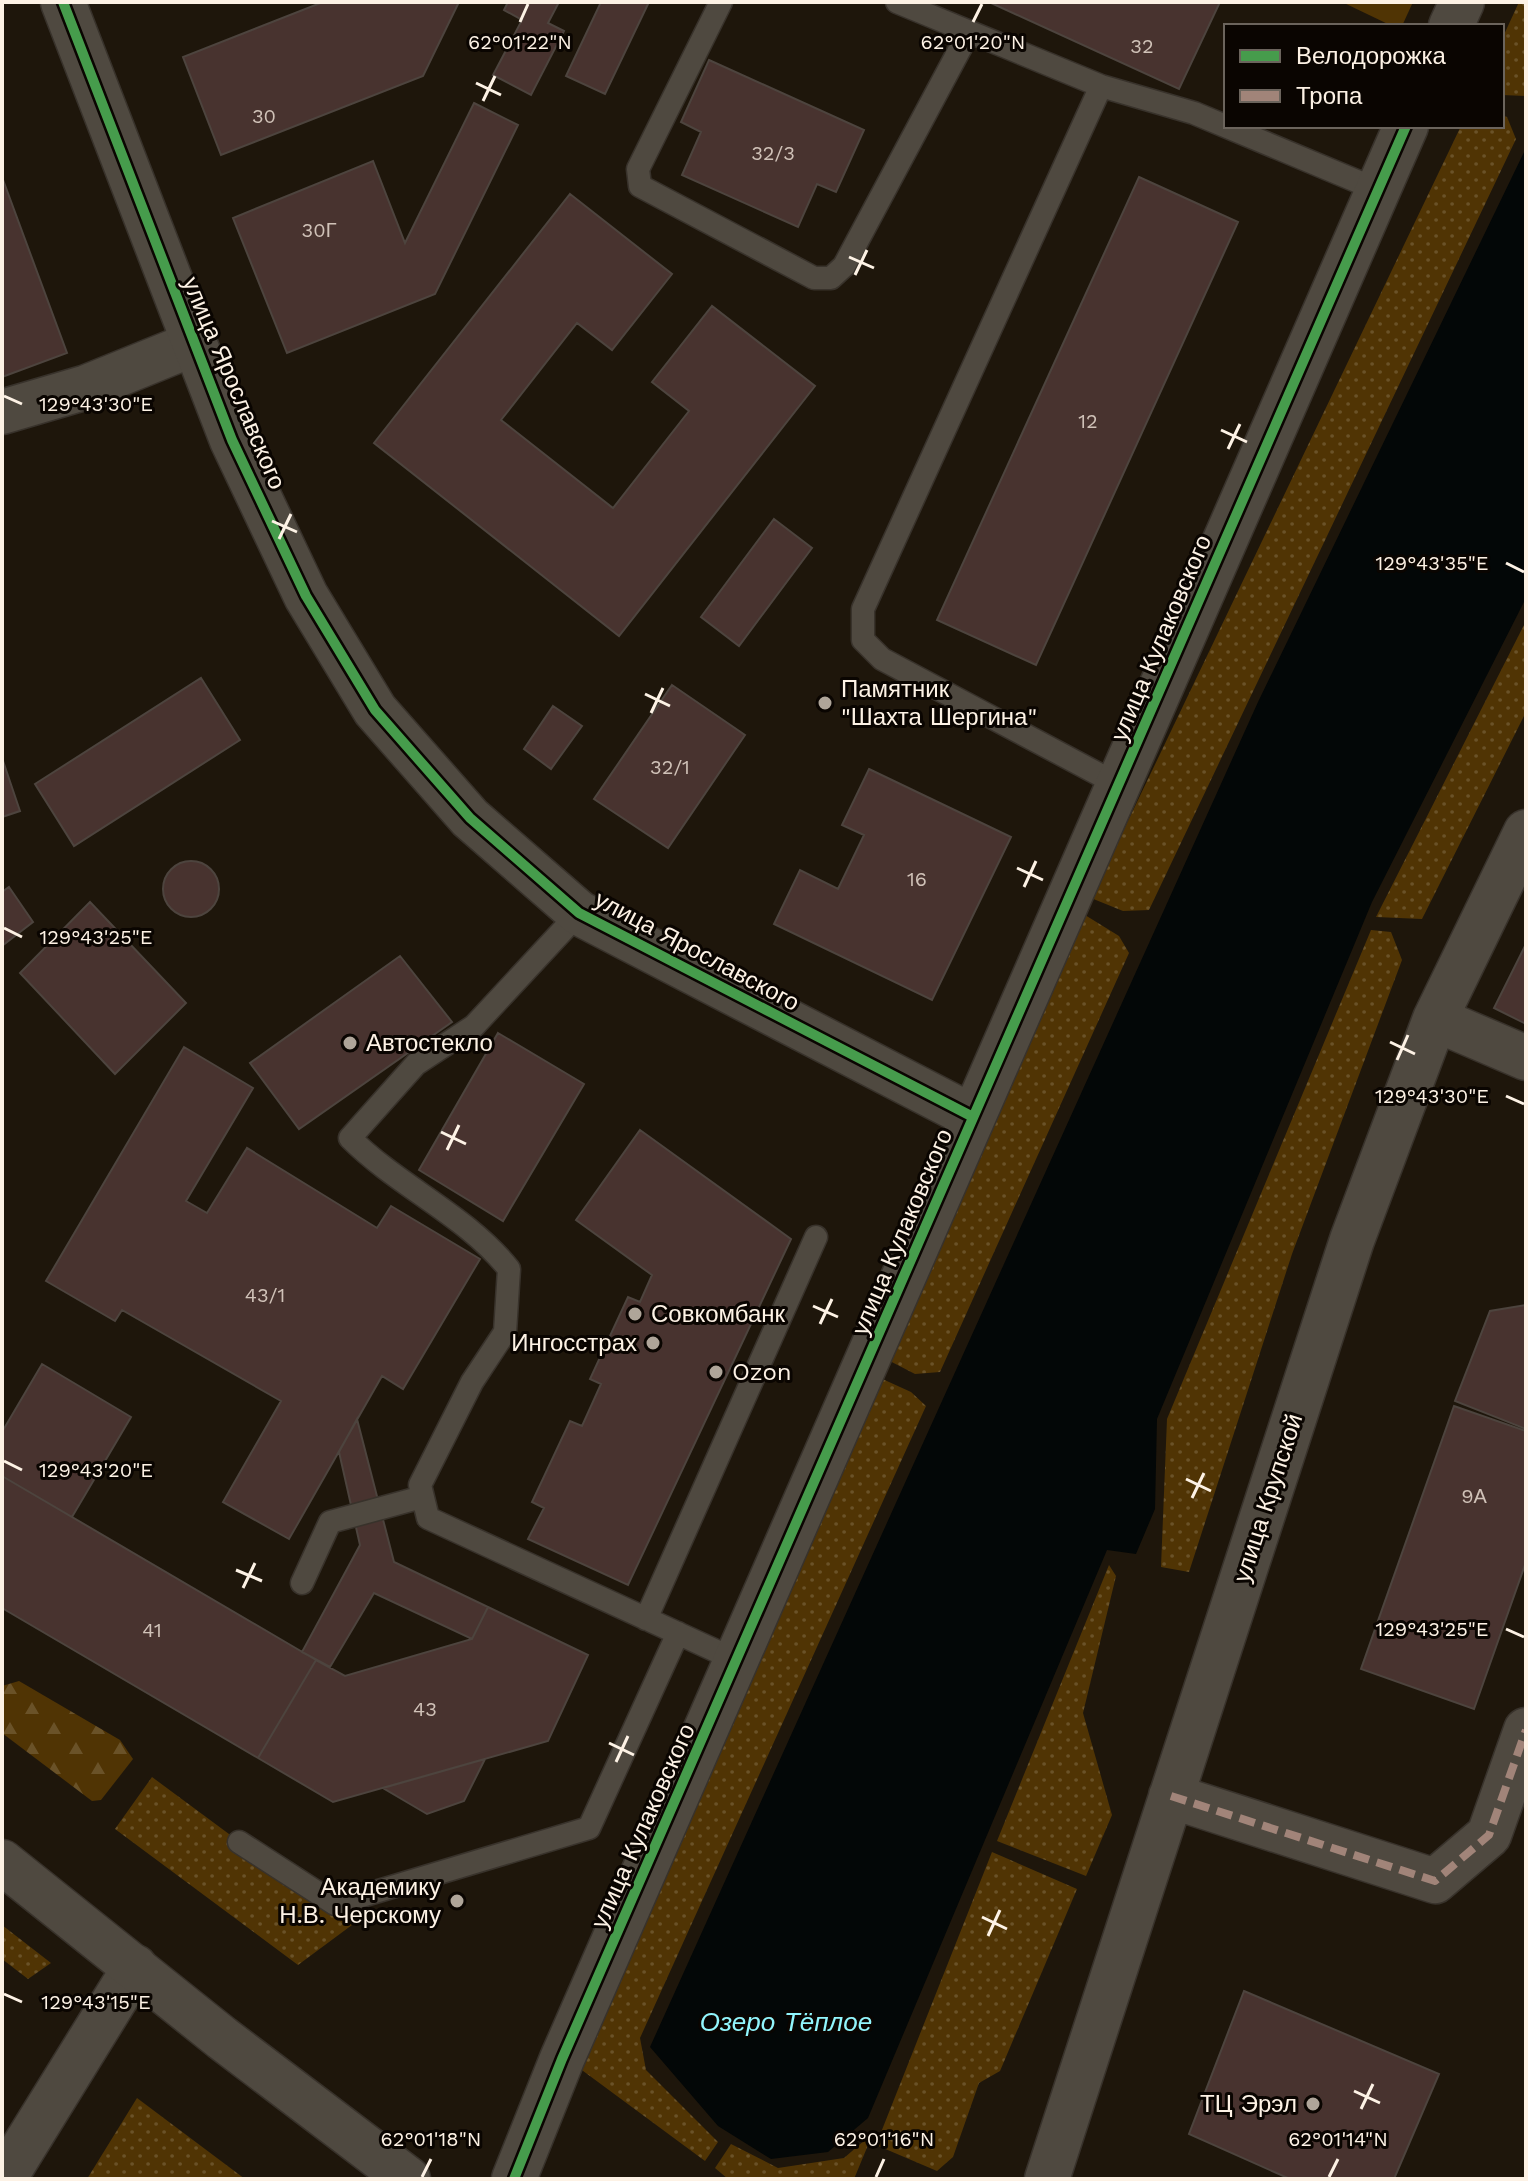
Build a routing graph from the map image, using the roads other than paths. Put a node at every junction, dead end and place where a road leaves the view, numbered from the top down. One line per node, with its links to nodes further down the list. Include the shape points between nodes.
1 (63, 2): 12 (street, улица Ярославского)
2 (721, 2): 6 (lane, via 638,169 640,186 814,278 831,278 844,266)
3 (897, 2): 6 (lane)
4 (1462, 2): 5 (street)
5 (1452, 24)
6 (969, 32): 7 (lane)
7 (1101, 86): 8 (lane); 14 (lane, via 863,609 863,640 882,659)
8 (1224, 126)
9 (1230, 128): 11 (lane)
10 (1405, 128): 11 (street, улица Кулаковского)
11 (1378, 190): 14 (street, улица Кулаковского)
12 (193, 344): 13 (street, via 87,387); 16 (street, улица Ярославского, via 306,596 375,710 470,818)
13 (2, 412)
14 (1119, 785): 19 (street, улица Кулаковского)
15 (1526, 832): 17 (street, улица Крупской)
16 (579, 913): 19 (street, улица Ярославского); 21 (lane, via 474,1026 416,1064 350,1138 378,1166 488,1243 509,1269 505,1332 472,1382 420,1485)
17 (1435, 1019): 18 (street); 27 (street, улица Крупской, via 1352,1240)
18 (1526, 1058)
19 (973, 1117): 25 (street, улица Кулаковского)
20 (816, 1237): 23 (lane)
21 (422, 1497): 22 (lane, via 330,1522); 23 (lane, via 428,1518)
22 (302, 1583)
23 (646, 1619): 24 (lane)
24 (678, 1633): 25 (lane); 28 (lane, via 589,1828 335,1904)
25 (738, 1661): 33 (street, улица Кулаковского)
26 (1526, 1730): 27 (street, via 1489,1835 1435,1881)
27 (1171, 1796): 34 (street, улица Крупской)
28 (239, 1842)
29 (2, 1862): 30 (street)
30 (135, 1967): 31 (street); 32 (street)
31 (4, 2179)
32 (408, 2179)
33 (514, 2179)
34 (1047, 2179)

